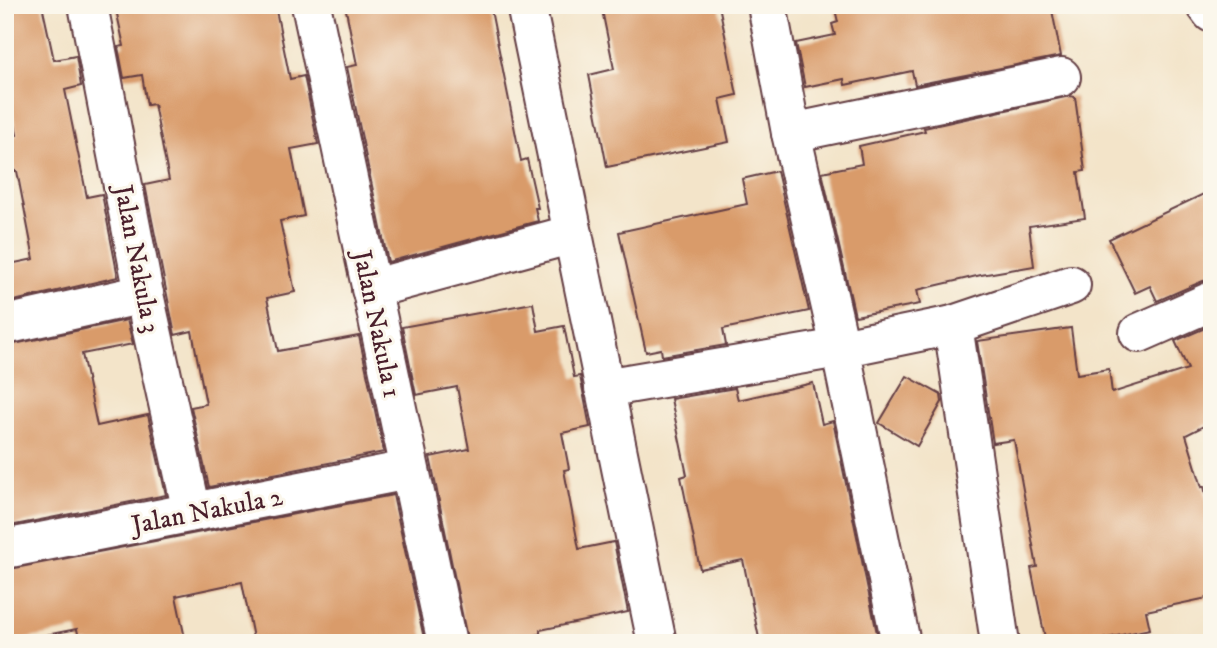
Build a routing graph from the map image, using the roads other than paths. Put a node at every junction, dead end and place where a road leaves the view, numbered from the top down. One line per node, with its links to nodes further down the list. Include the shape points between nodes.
1 (89, 5): 12 (street, Jalan Nakula 3)
2 (311, 5): 11 (street, Jalan Nakula 1)
3 (526, 5): 9 (street)
4 (767, 5): 8 (street)
5 (1206, 5): 6 (street)
6 (1212, 13)
7 (1061, 77): 8 (street)
8 (791, 134): 17 (street)
9 (573, 234): 11 (street); 18 (street)
10 (1071, 285): 15 (street)
11 (371, 289): 19 (street, Jalan Nakula 1)
12 (144, 294): 14 (street); 20 (street, Jalan Nakula 3)
13 (1212, 301): 16 (street)
14 (5, 325)
15 (953, 325): 17 (street); 25 (street)
16 (1139, 333)
17 (839, 347): 18 (street); 24 (street)
18 (604, 388): 23 (street)
19 (408, 470): 20 (street, Jalan Nakula 2); 22 (street, Jalan Nakula 1)
20 (192, 512): 21 (street, Jalan Nakula 2)
21 (5, 550)
22 (447, 643)
23 (657, 643)
24 (901, 643)
25 (1000, 643)

